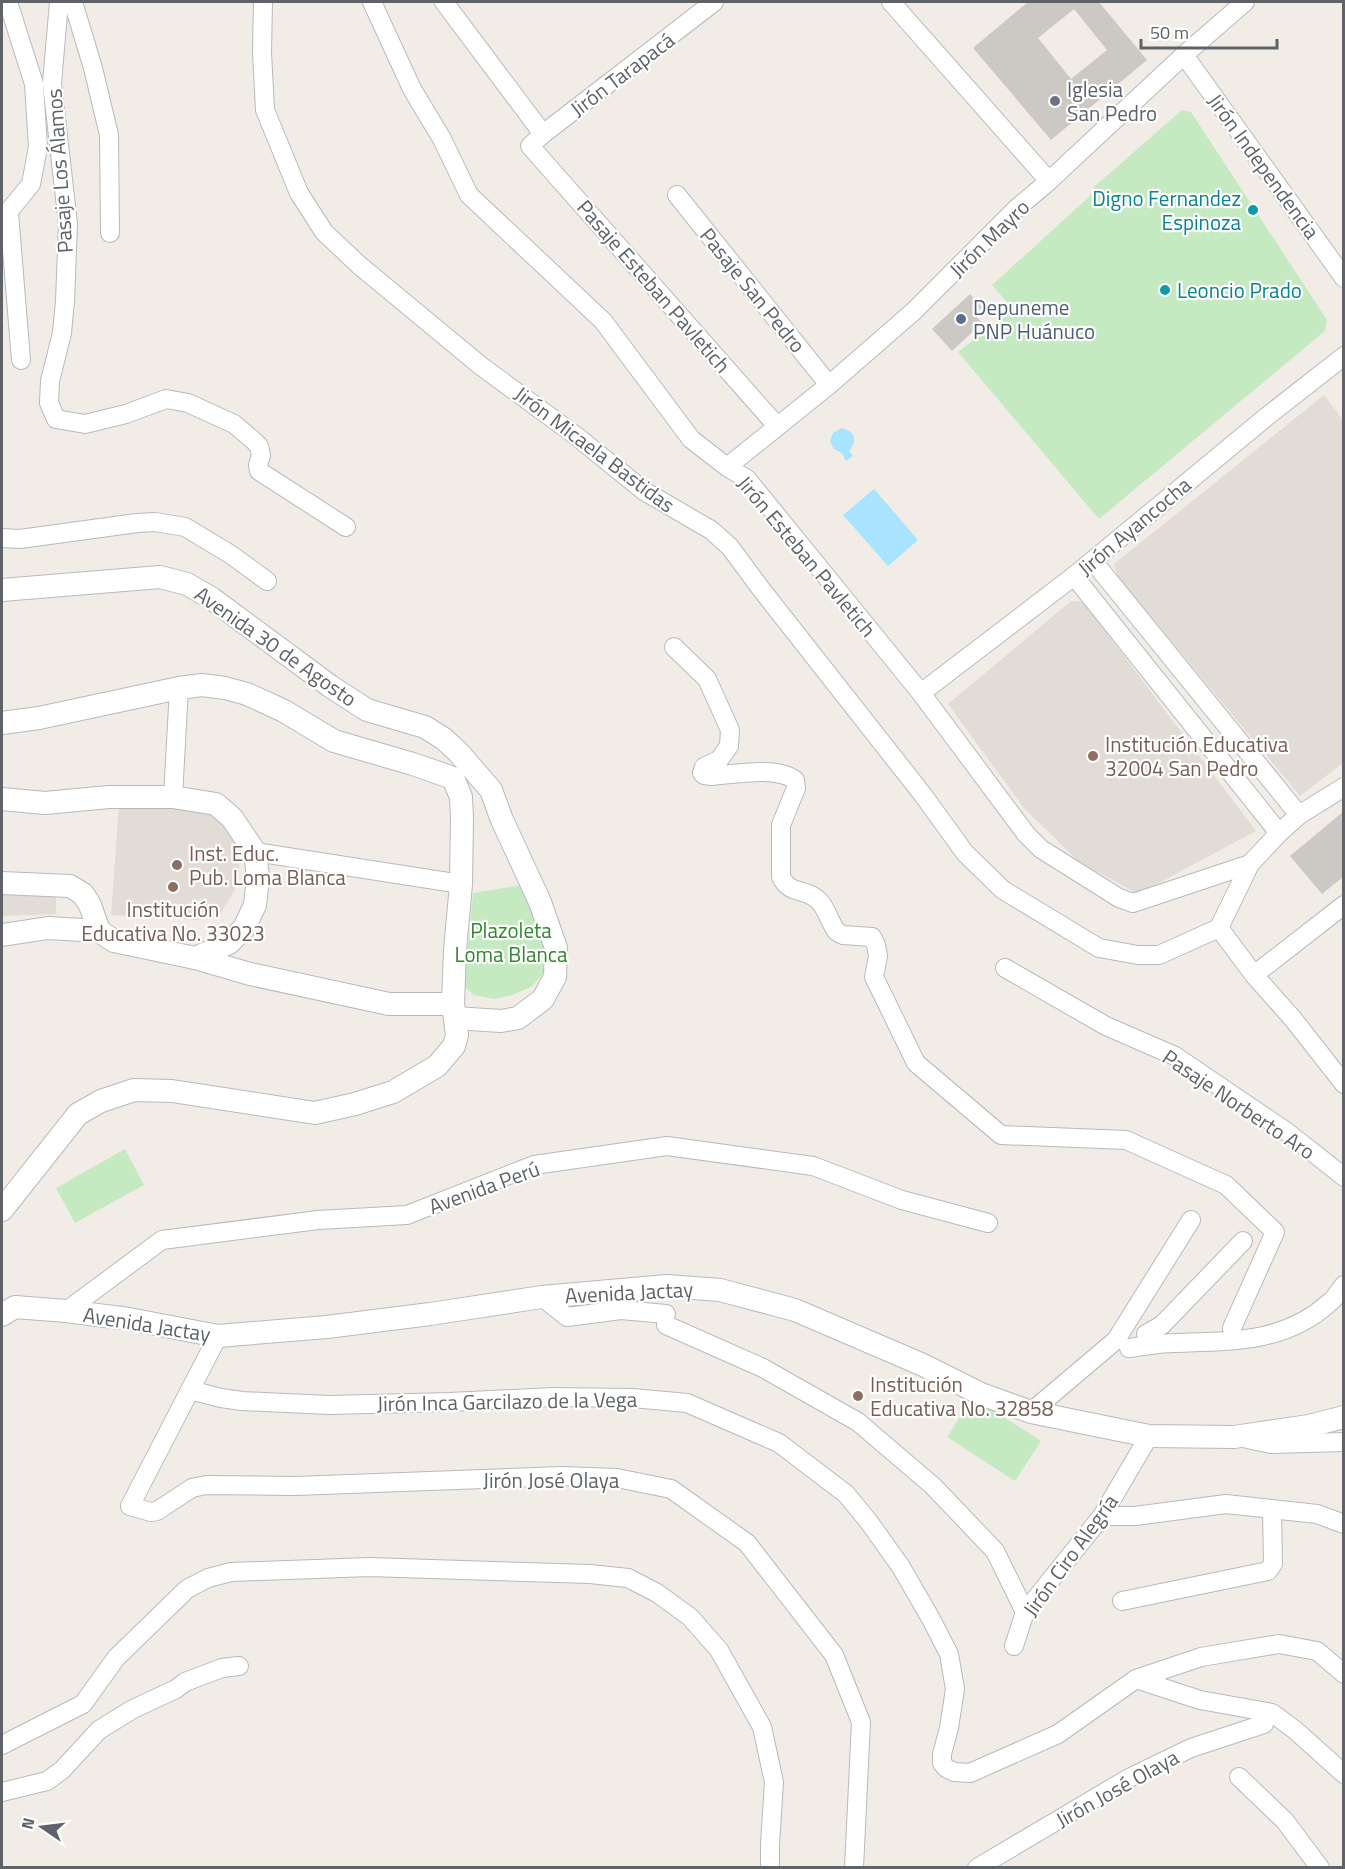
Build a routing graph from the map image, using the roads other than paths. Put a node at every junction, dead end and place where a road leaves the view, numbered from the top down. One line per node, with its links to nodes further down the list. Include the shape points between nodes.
1 (8, 2): 14 (street, via 34,84 38,147 31,184)
2 (59, 2): 23 (street, Pasaje Los Álamos, via 52,83 68,224 62,333 50,381 49,404 56,419 85,424 166,399 188,403 234,424 259,446 259,471)
3 (73, 2): 16 (street, via 109,135)
4 (263, 2): 43 (street, Jirón Micaela Bastidas, via 265,110 299,193 324,232 481,366 576,435 644,491 711,530 730,547 965,853 1004,890 1099,948 1159,955)
5 (372, 2): 22 (street, Jirón Esteban Pavletich, via 469,195 603,321 691,439)
6 (444, 2): 11 (street, Pasaje Esteban Pavletich)
7 (714, 2): 11 (street, Jirón Tarapacá)
8 (891, 2): 12 (street)
9 (1245, 2): 10 (street, Jirón Mayro)
10 (1184, 55): 12 (street, Jirón Mayro); 17 (street, Jirón Independencia)
11 (536, 140): 21 (street, Pasaje Esteban Pavletich)
12 (1049, 181): 20 (street, Jirón Mayro, via 914,311)
13 (677, 195): 20 (street, Pasaje San Pedro)
14 (9, 211): 15 (street); 19 (street)
15 (2, 228)
16 (110, 233)
17 (1344, 278)
18 (1344, 356): 25 (street, Jirón Ayancocha)
19 (21, 360)
20 (829, 385): 21 (street, Jirón Mayro)
21 (777, 426): 22 (street, Jirón Mayro)
22 (727, 467): 31 (street, Jirón Esteban Pavletich, via 747,479)
23 (346, 527)
24 (2, 538): 27 (street, via 20,540 137,523 167,523 185,527)
25 (1093, 561): 26 (street, Jirón Ayancocha); 36 (street)
26 (1074, 576): 31 (street, Jirón Ayancocha); 37 (street)
27 (267, 580)
28 (2, 590): 49 (street, Avenida 30 de Agosto, via 160,577 187,585 212,598 330,687 367,710 425,727 444,739 491,790 556,948 555,977 543,999 518,1018 501,1021)
29 (674, 647): 60 (street, via 707,679 730,730 729,746 702,773 712,776 767,772 795,780 796,788 782,825 781,877 792,890 807,892 820,902 837,932 872,937 878,956 874,977 915,1063 1001,1135 1126,1140 1226,1185 1275,1232)
30 (179, 687): 32 (street); 34 (street); 41 (street, via 202,685 247,694 334,741 453,778 461,797)
31 (921, 693): 39 (street, Jirón Esteban Pavletich, via 1026,834 1041,849 1119,898 1133,903)
32 (2, 723)
33 (1344, 787): 36 (street)
34 (173, 797): 35 (street, via 45,803); 38 (street, via 216,804)
35 (2, 799)
36 (1299, 814): 37 (street)
37 (1279, 833): 39 (street)
38 (255, 852): 41 (street); 46 (street, via 255,905 244,928 229,944)
39 (1250, 864): 43 (street)
40 (2, 883): 44 (street, via 70,886 83,894)
41 (461, 884): 49 (street, via 454,950)
42 (1344, 905): 48 (street)
43 (1220, 928): 48 (street)
44 (99, 931): 45 (street, via 48,928); 46 (street, Avenida 30 de Agosto, via 114,941)
45 (2, 935)
46 (195, 957): 49 (street, Avenida 30 de Agosto, via 250,974 389,1004)
47 (1005, 968): 51 (street, Pasaje Norberto Aro, via 1106,1026 1175,1056 1287,1132)
48 (1254, 975): 50 (street)
49 (454, 1011): 52 (street, via 454,1046 437,1066 393,1092 355,1104 315,1113 172,1090 134,1090 101,1101 78,1114)
50 (1341, 1076)
51 (1344, 1177)
52 (2, 1210)
53 (1191, 1220): 65 (street, via 1116,1340)
54 (988, 1223): 58 (street, Avenida Perú, via 902,1200 813,1166 667,1146 534,1165 407,1215 318,1220 162,1240)
55 (1243, 1241): 61 (street, via 1162,1324)
56 (1344, 1285): 63 (street, via 1330,1303 1297,1327 1268,1336)
57 (542, 1297): 62 (street, Avenida Jactay, via 327,1327); 65 (street, Avenida Jactay, via 667,1286 720,1290 795,1310 981,1394); 74 (street, via 567,1317 621,1310 666,1319 858,1422 933,1486 995,1551)
58 (66, 1311): 59 (street, Avenida Jactay, via 15,1307); 62 (street, Avenida Jactay)
59 (2, 1315)
60 (1232, 1328)
61 (1146, 1334)
62 (218, 1336): 64 (street)
63 (1129, 1348)
64 (190, 1390): 78 (street, Jirón Inca Garcilazo de la Vega, via 242,1401 329,1405 633,1398 687,1403 779,1443 846,1494 901,1567 931,1619 949,1654 955,1689 942,1754 942,1763 954,1772 970,1773 1058,1734); 85 (street, Jirón José Olaya, via 130,1506 158,1511 192,1488 206,1485 617,1478 671,1489 747,1543 834,1655 861,1722)
65 (1031, 1412): 67 (street, Avenida Jactay)
66 (1344, 1417): 68 (street, Avenida Jactay)
67 (1149, 1436): 68 (street, Avenida Jactay); 71 (street, Jirón Ciro Alegría)
68 (1234, 1437): 69 (street, via 1271,1443)
69 (1344, 1442)
70 (1272, 1509): 71 (street, via 1227,1504 1136,1516); 72 (street, via 1317,1514); 73 (street, via 1273,1564 1268,1571)
71 (1102, 1516): 74 (street, Jirón Ciro Alegría)
72 (1344, 1524)
73 (1122, 1601)
74 (1025, 1612): 75 (street, Jirón Ciro Alegría)
75 (1014, 1646)
76 (239, 1666): 83 (street, via 185,1682 133,1709 99,1730 47,1781)
77 (1344, 1674): 78 (street, Jirón Inca Garcilazo de la Vega, via 1317,1651 1279,1644 1201,1657)
78 (1136, 1680): 81 (street, via 1200,1700 1272,1713)
79 (1263, 1724): 86 (street, Jirón José Olaya, via 1191,1748 1129,1778)
80 (2, 1745): 84 (street, via 82,1704 116,1658 187,1589 208,1578 231,1572 369,1567 628,1578 690,1617 719,1650 762,1727 774,1782)
81 (1344, 1774)
82 (1239, 1778): 87 (street, via 1285,1821)
83 (2, 1792)
84 (770, 1868)
85 (854, 1868)
86 (977, 1868)
87 (1320, 1868)

